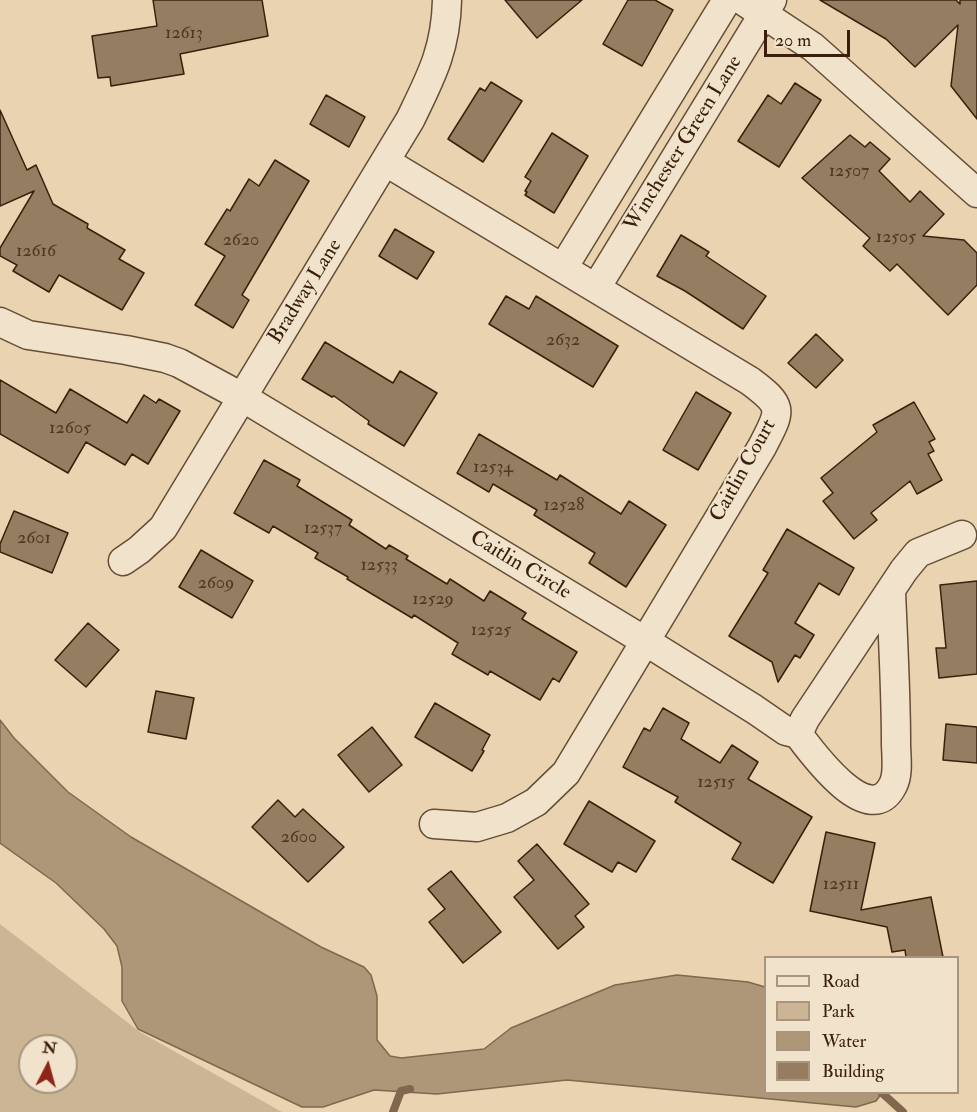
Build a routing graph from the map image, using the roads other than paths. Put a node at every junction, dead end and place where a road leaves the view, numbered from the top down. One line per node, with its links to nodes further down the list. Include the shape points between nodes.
1 (447, 0): 4 (street, Bradway Lane, via 447,22 436,67)
2 (727, 0): 6 (street, Winchester Green Lane)
3 (759, 4): 5 (street); 7 (street, Winchester Green Lane)
4 (386, 162): 6 (street, Caitlin Court); 9 (street, Bradway Lane)
5 (977, 193)
6 (563, 268): 7 (street, Caitlin Court)
7 (596, 288): 13 (street, Caitlin Court, via 750,381 772,397 777,407 776,422 762,447)
8 (0, 322): 9 (street, Caitlin Circle, via 28,335 165,358)
9 (242, 397): 11 (street, Bradway Lane, via 163,528); 13 (street, Caitlin Circle)
10 (962, 535): 12 (street, via 918,553)
11 (123, 561)
12 (891, 591): 14 (street); 14 (street, Caitlin Circle, via 896,707 894,784 884,797 871,800 852,792 822,765)
13 (645, 641): 14 (street, Caitlin Circle, via 786,731); 15 (street, Caitlin Court, via 566,772 536,802 507,818 477,827)
14 (798, 734)
15 (434, 824)

